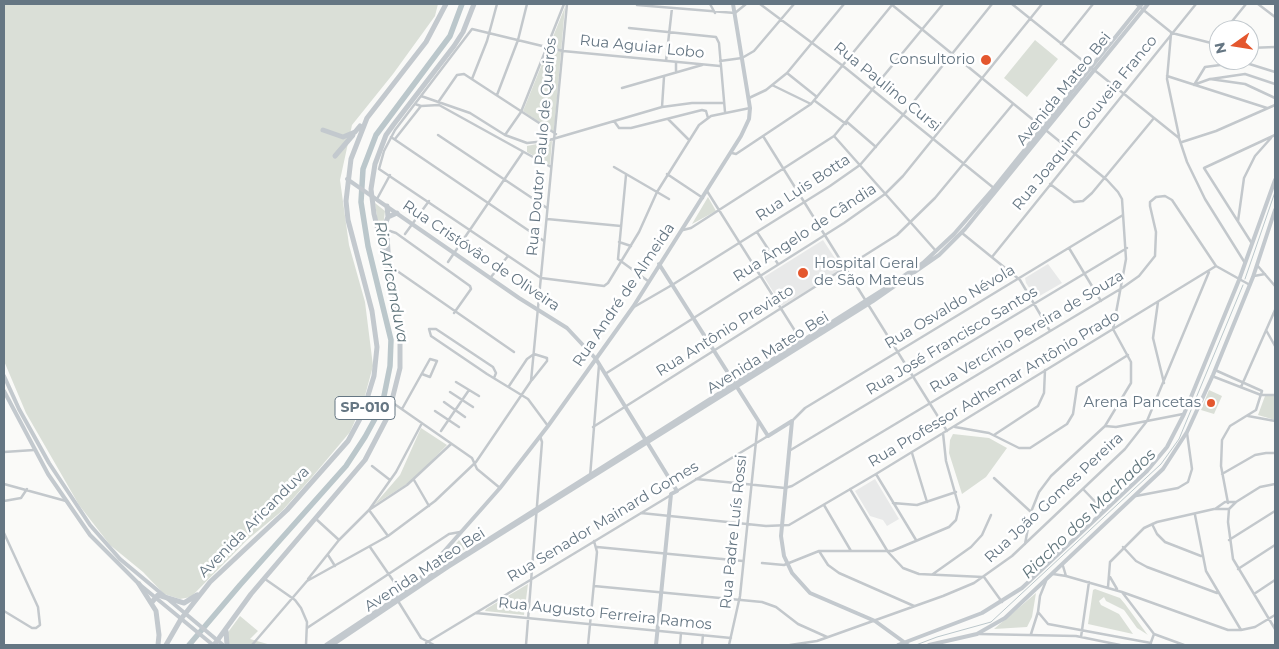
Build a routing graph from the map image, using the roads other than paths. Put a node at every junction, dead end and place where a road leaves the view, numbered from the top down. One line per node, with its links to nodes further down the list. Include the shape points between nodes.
1 (446, 4): 87 (highway, Avenida Aricanduva / SP-010, via 426,42)
2 (474, 4): 131 (highway, SP-010, via 454,46 386,135 375,164)
3 (497, 4): 36 (street)
4 (527, 4): 37 (street)
5 (566, 4): 42 (street); 44 (street, Rua Doutor Paulo de Queirós)
6 (710, 4): 26 (street)
7 (734, 4): 27 (main road, Rua André de Almeida)
8 (746, 4): 27 (street)
9 (760, 4): 30 (street, Rua Paulino Cursi)
10 (794, 4): 30 (street)
11 (844, 4): 38 (street)
12 (892, 4): 33 (street); 52 (street)
13 (943, 4): 33 (street)
14 (992, 4): 45 (street, Rua Luis Botta)
15 (1012, 4): 29 (street)
16 (1042, 4): 29 (street, Rua Ângelo de Cândia)
17 (1093, 4): 40 (street)
18 (1148, 4): 24 (main road, Avenida Mateo Bei)
19 (1196, 4): 35 (street, Rua Joaquim Gouveia Franco)
20 (1246, 4): 31 (street)
21 (1258, 4): 28 (street)
22 (638, 5): 23 (street)
23 (643, 5): 25 (street)
24 (1140, 6): 35 (street); 53 (main road, Avenida Mateo Bei)
25 (672, 8): 26 (street); 34 (street)
26 (715, 13): 27 (street)
27 (735, 13): 46 (main road, Rua André de Almeida)
28 (1275, 17)
29 (1030, 19): 40 (street); 59 (street, Rua Ângelo de Cândia)
30 (782, 20): 38 (street, Rua Paulino Cursi); 46 (street, via 758,47)
31 (1233, 20)
32 (630, 28): 34 (street)
33 (922, 30): 45 (street); 66 (street)
34 (669, 32): 47 (street); 48 (street, via 714,36 718,40)
35 (1172, 33): 39 (street); 58 (street); 67 (street, Rua Joaquim Gouveia Franco)
36 (490, 34): 37 (street, Rua Aguiar Lobo); 60 (street); 69 (street, Rua Aguiar Lobo, via 474,28 468,32)
37 (518, 40): 42 (street, Rua Aguiar Lobo); 68 (street)
38 (812, 42): 52 (street, Rua Paulino Cursi); 55 (street)
39 (1209, 43)
40 (1061, 44): 53 (street)
41 (1275, 47): 43 (street)
42 (547, 48): 44 (street, Rua Aguiar Lobo); 84 (street)
43 (1259, 48)
44 (562, 51): 47 (street, Rua Aguiar Lobo); 99 (street, Rua Doutor Paulo de Queirós)
45 (952, 54): 59 (street); 86 (street, Rua Luis Botta)
46 (742, 58): 48 (street); 71 (main road, Rua André de Almeida)
47 (666, 61): 49 (street, Rua Aguiar Lobo)
48 (720, 61): 51 (street)
49 (676, 62): 50 (street, Rua Aguiar Lobo); 56 (street)
50 (704, 64): 51 (street, Rua Aguiar Lobo); 56 (street)
51 (720, 66): 75 (street)
52 (844, 66): 66 (street, Rua Paulino Cursi); 70 (street)
53 (1093, 69): 67 (street); 93 (main road, Avenida Mateo Bei)
54 (1275, 72): 64 (street, via 1245,63 1205,66)
55 (787, 73): 63 (street); 70 (street)
56 (675, 74): 57 (street)
57 (664, 76): 65 (street); 81 (street)
58 (1168, 76): 64 (street); 105 (street)
59 (982, 78): 78 (street); 104 (street, Rua Ângelo de Cândia)
60 (472, 79): 68 (street); 73 (street, via 464,74 456,76)
61 (1210, 79): 62 (street, via 1245,74); 64 (street); 72 (street, via 1248,85)
62 (1275, 84)
63 (772, 85): 71 (street); 77 (street)
64 (1194, 85): 83 (street)
65 (622, 88)
66 (873, 90): 86 (street, Rua Paulino Cursi); 92 (street)
67 (1124, 94): 89 (street); 112 (street, Rua Joaquim Gouveia Franco)
68 (497, 95): 84 (street)
69 (421, 96): 73 (street); 76 (street)
70 (817, 97): 74 (street)
71 (749, 98): 82 (main road, Rua André de Almeida)
72 (1275, 98)
73 (439, 100): 97 (street, via 470,113)
74 (815, 100): 77 (street); 92 (street)
75 (724, 103): 81 (street); 85 (street)
76 (415, 104): 80 (street); 102 (street)
77 (811, 104): 100 (street)
78 (1013, 104): 93 (street); 114 (street, Rua Antônio Previato)
79 (1275, 105): 83 (street)
80 (421, 106): 106 (street); 110 (street, via 439,105)
81 (662, 107): 91 (street)
82 (750, 108): 85 (street); 111 (main road, Rua André de Almeida, via 746,126)
83 (1267, 108): 108 (street)
84 (521, 112): 97 (street); 99 (street)
85 (725, 113): 88 (street)
86 (903, 115): 104 (street, Rua Paulino Cursi); 109 (street, Rua Luis Botta)
87 (367, 118): 95 (highway); 124 (highway, Avenida Aricanduva / SP-010, via 354,147)
88 (708, 118): 90 (street, via 706,111 702,110); 107 (street)
89 (1154, 118): 105 (street); 122 (street)
90 (668, 119): 91 (street, via 631,128 619,128); 107 (street)
91 (614, 121): 99 (street)
92 (846, 123): 101 (street); 109 (street)
93 (1044, 129): 112 (street); 127 (main road, Avenida Mateo Bei)
94 (323, 130): 95 (highway, via 338,137)
95 (355, 132): 113 (highway)
96 (438, 135): 123 (street)
97 (505, 135): 99 (street, via 527,143)
98 (1275, 135): 103 (street)
99 (555, 136): 116 (street, Rua Doutor Paulo de Queirós)
100 (764, 136): 111 (street, via 736,154); 118 (street)
101 (834, 136): 115 (street); 118 (street)
102 (391, 137): 106 (street); 121 (street, via 379,170)
103 (1271, 137): 146 (street, via 1255,156 1244,178); 146 (street, via 1206,166 1205,171)
104 (933, 138): 114 (street, Rua Paulino Cursi); 130 (street, Rua Ângelo de Cândia)
105 (1179, 138): 108 (street)
106 (395, 139): 137 (street)
107 (688, 139): 119 (street)
108 (1182, 142): 170 (street, via 1186,159 1205,199)
109 (876, 147): 115 (street, Rua Luis Botta)
110 (524, 152): 116 (street); 123 (street)
111 (732, 152): 128 (main road, Rua André de Almeida)
112 (1075, 154): 122 (street); 126 (street, Rua Joaquim Gouveia Franco)
113 (335, 156)
114 (964, 163): 127 (street, Rua Paulino Cursi); 148 (street, Rua Antônio Previato)
115 (860, 165): 130 (street); 136 (street, Rua Luis Botta)
116 (552, 167): 139 (street, Rua Doutor Paulo de Queirós)
117 (614, 167): 120 (street)
118 (784, 169): 136 (street); 141 (street)
119 (667, 174): 129 (street); 132 (street)
120 (626, 175): 129 (street); 149 (street)
121 (390, 176): 134 (street); 135 (street)
122 (1104, 178): 126 (street, via 1083,201 1074,202); 143 (street, via 1121,196)
123 (505, 179): 137 (street); 139 (street)
124 (349, 180): 131 (main road, Rua Cristóvão de Oliveira); 358 (highway, Avenida Aricanduva / SP-010, via 348,220 372,311 377,347 367,401 348,441 328,465 274,524)
125 (1275, 180): 159 (main road)
126 (1050, 184): 167 (street, Rua Joaquim Gouveia Franco)
127 (995, 189): 152 (main road, Avenida Mateo Bei)
128 (707, 191): 132 (main road, Rua André de Almeida); 141 (street)
129 (657, 192): 133 (street); 161 (street)
130 (885, 194): 148 (street); 155 (street, Rua Ângelo de Cândia)
131 (371, 195): 134 (main road, Rua Cristóvão de Oliveira); 183 (highway, SP-010)
132 (702, 198): 150 (main road, Rua André de Almeida)
133 (669, 199)
134 (377, 200): 138 (main road, Rua Cristóvão de Oliveira)
135 (429, 201): 147 (street); 151 (street)
136 (804, 202): 153 (street, Rua Luis Botta); 155 (street)
137 (489, 203): 151 (street); 157 (street)
138 (387, 206): 142 (main road, Rua Cristóvão de Oliveira); 144 (highway)
139 (547, 208): 145 (street, Rua Doutor Paulo de Queirós)
140 (1275, 210): 171 (main road)
141 (719, 211): 150 (street); 160 (street)
142 (397, 213): 144 (highway); 147 (main road, Rua Cristóvão de Oliveira)
143 (1124, 214): 162 (street, Rua Osvaldo Névola); 163 (street)
144 (388, 217): 156 (highway)
145 (546, 219): 149 (street); 157 (street, Rua Doutor Paulo de Queirós)
146 (1238, 222): 159 (street)
147 (413, 223): 154 (street); 164 (main road, Rua Cristóvão de Oliveira)
148 (911, 223): 165 (street); 176 (street, Rua Antônio Previato)
149 (621, 226): 158 (street)
150 (682, 230): 173 (main road, Rua André de Almeida)
151 (471, 231): 164 (street); 166 (street)
152 (960, 231): 165 (main road, Avenida Mateo Bei); 167 (street)
153 (757, 232): 160 (street, Rua Luis Botta); 174 (street)
154 (405, 234)
155 (825, 235): 174 (street, Rua Ângelo de Cândia); 176 (street)
156 (386, 239): 172 (highway); 200 (street, via 390,231 396,233 470,286)
157 (544, 241): 184 (street, Rua Doutor Paulo de Queirós)
158 (620, 242): 161 (street); 169 (street)
159 (1251, 242): 170 (main road)
160 (739, 243): 180 (street); 189 (street, Rua Luis Botta)
161 (631, 246): 169 (street)
162 (1069, 248): 178 (street); 185 (street, Rua Osvaldo Névola)
163 (1126, 248): 178 (street, Rua José Francisco Santos); 191 (street)
164 (455, 252): 168 (street); 181 (main road, Rua Cristóvão de Oliveira)
165 (937, 253): 193 (main road, Avenida Mateo Bei)
166 (508, 256): 181 (street); 184 (street)
167 (992, 257): 185 (street)
168 (448, 262)
169 (620, 263): 184 (street, via 604,286); 187 (street)
170 (1245, 263): 186 (main road)
171 (1256, 263): 179 (street); 182 (main road)
172 (388, 264): 183 (highway); 200 (street)
173 (659, 264): 187 (main road, Rua André de Almeida); 189 (main road)
174 (778, 265): 180 (street, Rua Ângelo de Cândia)
175 (1216, 266): 177 (street, Rua Professor Adhemar Antônio Prado); 186 (street, Rua Vercínio Pereira de Souza); 191 (street, Rua Vercínio Pereira de Souza, via 1172,200 1161,196 1150,202 1157,240 1155,256 1139,276)
176 (846, 268): 193 (street); 197 (street, Rua Antônio Previato)
177 (1209, 272): 194 (street, Rua Professor Adhemar Antônio Prado); 225 (street, Rua João Gomes Pereira)
178 (1084, 274): 192 (street); 195 (street, Rua José Francisco Santos)
179 (1267, 274): 182 (street); 190 (street)
180 (761, 276): 197 (street); 201 (street, Rua Ângelo de Cândia)
181 (491, 277): 199 (main road, Rua Cristóvão de Oliveira)
182 (1253, 277): 188 (main road)
183 (390, 278): 238 (highway, SP-010, via 401,349)
184 (541, 278): 199 (street, Rua Doutor Paulo de Queirós)
185 (1018, 278): 195 (street); 209 (street, Rua Osvaldo Névola)
186 (1240, 280): 188 (street, Rua Vercínio Pereira de Souza); 246 (main road)
187 (648, 281): 196 (main road, Rua André de Almeida)
188 (1248, 284): 215 (main road)
189 (672, 285): 196 (street, Rua Luis Botta); 201 (main road)
190 (1275, 286)
191 (1122, 288): 192 (street, Rua Vercínio Pereira de Souza); 202 (street)
192 (1101, 301): 203 (street, Rua Vercínio Pereira de Souza)
193 (867, 302): 205 (main road, Avenida Mateo Bei); 209 (street)
194 (1158, 302): 202 (street, Rua Professor Adhemar Antônio Prado); 225 (street, via 1153,338)
195 (1034, 304): 203 (street); 219 (street, Rua José Francisco Santos)
196 (632, 307): 212 (main road, Rua André de Almeida)
197 (781, 308): 205 (street); 207 (street, Rua Antônio Previato)
198 (1275, 310): 204 (street)
199 (540, 312): 210 (street, Rua Doutor Paulo de Queirós); 212 (main road, Rua Cristóvão de Oliveira, via 574,333)
200 (454, 313): 208 (street)
201 (693, 317): 207 (main road); 217 (street, Rua Ângelo de Cândia)
202 (1113, 329): 211 (street); 214 (street, Rua Professor Adhemar Antônio Prado)
203 (1050, 330): 239 (street, Rua Vercínio Pereira de Souza)
204 (1265, 330): 206 (street); 224 (street)
205 (803, 342): 227 (main road, Avenida Mateo Bei)
206 (1275, 346)
207 (714, 351): 227 (main road); 241 (street, Rua Antônio Previato)
208 (514, 352)
209 (898, 352): 219 (street); 252 (street, Rua Osvaldo Névola, via 805,408)
210 (534, 354): 222 (street, Rua Doutor Paulo de Queirós); 222 (street, via 548,359); 226 (street)
211 (1128, 355): 258 (street, via 1133,368 1131,383); 266 (street, via 1077,388 1068,424 1037,445 1019,448)
212 (596, 359): 213 (main road, Rua Cristóvão de Oliveira); 256 (main road, Rua André de Almeida)
213 (599, 364): 217 (main road, Rua Cristóvão de Oliveira); 257 (street)
214 (1044, 370): 261 (street, Rua Professor Adhemar Antônio Prado); 266 (street, via 1044,393 1038,406)
215 (1215, 370): 220 (main road); 224 (street)
216 (422, 374): 216 (street, via 430,359 437,361 430,377); 242 (street)
217 (605, 374): 241 (main road, Rua Cristóvão de Oliveira)
218 (4, 376): 371 (main road, via 51,467 90,525 120,559)
219 (914, 376): 239 (street); 273 (street, Rua José Francisco Santos)
220 (1212, 376): 228 (street); 263 (main road)
221 (495, 378): 221 (street, via 431,336 429,329 436,328 493,367); 226 (street)
222 (531, 381): 235 (street, Rua Doutor Paulo de Queirós)
223 (456, 382): 229 (street)
224 (1243, 382): 228 (street); 232 (street)
225 (1164, 383): 253 (street, Rua João Gomes Pereira)
226 (509, 386): 235 (street)
227 (735, 386): 251 (main road); 269 (main road, Avenida Mateo Bei)
228 (1241, 387): 232 (street)
229 (469, 390): 234 (street); 236 (street)
230 (4, 391): 272 (main road)
231 (450, 392): 236 (street)
232 (1263, 393): 233 (street); 244 (street)
233 (1275, 395)
234 (479, 396)
235 (523, 396): 256 (street); 277 (street, Rua Doutor Paulo de Queirós)
236 (462, 400): 240 (street); 243 (street)
237 (444, 402): 243 (street)
238 (393, 403): 242 (street); 316 (highway, SP-010, via 382,432 369,453)
239 (930, 404): 262 (street); 291 (street, Rua Vercínio Pereira de Souza, via 797,484)
240 (473, 407)
241 (625, 407): 257 (street, Rua Antônio Previato); 269 (main road, Rua Cristóvão de Oliveira)
242 (402, 409): 255 (street)
243 (455, 410): 248 (street); 250 (street)
244 (1256, 410): 247 (street); 249 (street)
245 (436, 411): 250 (street)
246 (1184, 414): 253 (street); 309 (main road, via 1167,447 1147,471)
247 (1247, 416): 249 (street); 280 (street, via 1235,422 1224,434)
248 (466, 417)
249 (1259, 418): 254 (street)
250 (448, 420): 259 (street); 264 (street)
251 (758, 421): 268 (main road); 270 (street, Rua Padre Luís Rossi)
252 (792, 421): 260 (main road, Rua Senador Mainard Gomes); 265 (main road)
253 (1147, 421): 258 (street); 293 (street, Rua João Gomes Pereira, via 1129,444)
254 (1275, 421)
255 (422, 423): 264 (street); 284 (street)
256 (548, 426): 267 (main road, Rua André de Almeida)
257 (593, 426): 281 (street)
258 (1106, 426): 312 (street, via 1044,484)
259 (460, 427)
260 (784, 427): 265 (main road); 268 (main road, Rua Senador Mainard Gomes)
261 (954, 427): 262 (street, Rua Professor Adhemar Antônio Prado); 266 (street)
262 (945, 432): 275 (street, Rua Professor Adhemar Antônio Prado); 295 (street, via 946,460)
263 (1187, 432): 298 (main road, via 1163,469); 298 (street, via 1192,469 1188,482 1178,488)
264 (439, 433): 271 (street)
265 (790, 435): 273 (main road)
266 (994, 435)
267 (540, 436): 290 (main road, Rua André de Almeida); 308 (street)
268 (768, 436): 270 (street, Rua Senador Mainard Gomes)
269 (646, 441): 281 (main road, Avenida Mateo Bei); 294 (main road, Rua Cristóvão de Oliveira)
270 (756, 442): 283 (street, Rua Senador Mainard Gomes); 287 (street, Rua Padre Luís Rossi)
271 (451, 444): 277 (street); 285 (street)
272 (34, 450): 274 (street); 299 (main road)
273 (788, 451): 291 (main road)
274 (4, 452)
275 (912, 453): 279 (street, Rua Professor Adhemar Antônio Prado); 301 (street)
276 (1275, 454): 280 (street, via 1255,456)
277 (476, 462): 290 (street, via 477,469); 304 (street, Rua Doutor Paulo de Queirós)
278 (372, 466): 284 (street)
279 (876, 474): 292 (street, Rua Professor Adhemar Antônio Prado); 302 (street)
280 (1222, 474): 297 (street)
281 (590, 476): 308 (main road, Avenida Mateo Bei)
282 (994, 478): 312 (street)
283 (696, 479): 287 (street); 294 (street, Rua Senador Mainard Gomes)
284 (390, 480): 307 (street)
285 (414, 480): 304 (street); 307 (street)
286 (4, 484): 289 (street)
287 (751, 484): 291 (street); 318 (street, Rua Padre Luís Rossi)
288 (1275, 484): 303 (street, via 1260,487)
289 (27, 488): 299 (street); 300 (street, via 21,498)
290 (500, 488): 321 (main road, Rua André de Almeida)
291 (785, 488): 320 (main road)
292 (850, 489): 305 (street, Rua Professor Adhemar Antônio Prado); 335 (street)
293 (1083, 489): 309 (street); 328 (street, Rua João Gomes Pereira)
294 (677, 491): 296 (main road, Rua Senador Mainard Gomes)
295 (956, 492): 301 (street); 325 (street, via 960,507 954,523)
296 (671, 494): 311 (street, Rua Senador Mainard Gomes); 315 (main road)
297 (1225, 495): 303 (street); 306 (street)
298 (1135, 496): 344 (main road)
299 (66, 500): 360 (main road, via 90,535)
300 (4, 501)
301 (927, 502): 302 (street, via 910,506)
302 (893, 503): 325 (street)
303 (1229, 505): 306 (street); 306 (street); 317 (street)
304 (429, 506): 323 (street, Rua Doutor Paulo de Queirós)
305 (824, 506): 320 (street, Rua Professor Adhemar Antônio Prado); 334 (street)
306 (1223, 507): 313 (street); 317 (street)
307 (369, 510): 323 (street); 324 (street)
308 (537, 510): 351 (main road, Avenida Mateo Bei); 354 (street)
309 (1104, 511): 376 (main road, via 1022,588)
310 (1275, 511): 326 (street)
311 (641, 512): 315 (street); 327 (street, Rua Senador Mainard Gomes)
312 (1031, 512): 328 (street)
313 (1195, 514): 319 (street); 338 (street)
314 (991, 515): 348 (street, via 982,535 971,547)
315 (669, 516): 318 (street); 336 (main road)
316 (316, 518): 324 (street); 353 (highway, SP-010)
317 (1228, 522): 326 (street)
318 (747, 523): 320 (street); 339 (street, Rua Padre Luís Rossi)
319 (1152, 524): 332 (street); 338 (street, via 1156,534 1165,542)
320 (782, 526): 341 (main road, via 782,546)
321 (462, 532): 342 (main road, Rua André de Almeida); 346 (street, via 453,532)
322 (4, 533): 379 (street, via 40,615 38,627 32,628)
323 (388, 536): 330 (street, Rua Doutor Paulo de Queirós)
324 (339, 540): 337 (street)
325 (916, 540): 335 (street)
326 (1229, 540): 345 (street)
327 (594, 541): 331 (street); 354 (street, Rua Senador Mainard Gomes)
328 (1025, 544): 352 (street, Rua João Gomes Pereira)
329 (1275, 545): 345 (street)
330 (370, 546): 343 (street, Rua Doutor Paulo de Queirós); 346 (street)
331 (597, 547): 336 (street); 361 (street)
332 (1123, 547): 350 (street, via 1110,562); 367 (street, via 1147,567)
333 (819, 551): 334 (street); 341 (street); 377 (street, via 828,565 839,572)
334 (852, 552): 335 (street)
335 (888, 552): 348 (street, via 903,568)
336 (665, 554): 339 (street); 365 (main road)
337 (328, 555): 343 (street); 356 (street)
338 (1202, 556): 367 (street)
339 (743, 562): 375 (street, Rua Padre Luís Rossi)
340 (762, 564): 341 (street)
341 (787, 564): 386 (main road, via 797,581 810,593)
342 (432, 565): 351 (main road); 362 (main road, Rua André de Almeida)
343 (336, 566): 356 (street, Rua Doutor Paulo de Queirós)
344 (1063, 566): 347 (main road); 349 (street)
345 (1238, 569): 368 (street)
346 (389, 574): 369 (street); 389 (street)
347 (1053, 574): 349 (street); 357 (main road)
348 (932, 575): 352 (street)
349 (1066, 576): 359 (street)
350 (1110, 576): 363 (street); 364 (street)
351 (430, 577): 362 (main road, Avenida Mateo Bei); 369 (main road, Avenida Mateo Bei)
352 (984, 577): 376 (street); 377 (street, Rua João Gomes Pereira)
353 (265, 579): 373 (street); 388 (highway, SP-010)
354 (531, 579): 381 (street, Rua Senador Mainard Gomes); 384 (street)
355 (1275, 580): 368 (street)
356 (307, 581): 373 (street, Rua Doutor Paulo de Queirós)
357 (1046, 581): 380 (street); 395 (main road, via 1005,618)
358 (210, 582): 371 (highway, via 188,602 177,603); 383 (highway, Avenida Aricanduva / SP-010)
359 (1089, 582): 363 (street); 392 (street)
360 (139, 584): 372 (highway)
361 (594, 586): 365 (street); 387 (street)
362 (413, 587): 369 (main road, Avenida Mateo Bei)
363 (1108, 587): 364 (street)
364 (1118, 590): 366 (street)
365 (661, 592): 375 (street); 391 (main road)
366 (1122, 592): 370 (street); 378 (street)
367 (1217, 593): 393 (street)
368 (1254, 594): 385 (street)
369 (403, 595): 374 (main road, Avenida Mateo Bei)
370 (1132, 595): 378 (street); 393 (street, via 1220,628)
371 (166, 598): 372 (highway, via 160,595); 383 (main road)
372 (153, 599): 383 (main road); 406 (highway, via 158,619)
373 (292, 599): 389 (street, via 304,612); 409 (street, Rua Doutor Paulo de Queirós)
374 (397, 599): 402 (street); 411 (main road, Avenida Mateo Bei); 412 (main road, Avenida Mateo Bei)
375 (739, 600): 399 (street, via 770,604 798,624); 401 (street, Rua Padre Luís Rossi)
376 (1002, 602): 404 (main road)
377 (916, 607): 386 (street, Rua João Gomes Pereira)
378 (1133, 608): 397 (street)
379 (4, 611)
380 (1038, 612): 392 (street, via 1048,624); 396 (street)
381 (476, 613): 384 (street, Rua Augusto Ferreira Ramos); 402 (street, Rua Senador Mainard Gomes)
382 (1275, 615): 385 (street)
383 (183, 616): 403 (main road, via 204,638); 403 (main road, via 208,632); 407 (highway, Avenida Aricanduva / SP-010)
384 (528, 618): 387 (street, Rua Augusto Ferreira Ramos); 414 (street)
385 (1269, 619): 390 (street); 393 (street)
386 (875, 622): 399 (street, Rua João Gomes Pereira); 404 (main road)
387 (590, 624): 391 (street, Rua Augusto Ferreira Ramos); 415 (street)
388 (228, 626): 403 (highway, SP-010); 408 (highway)
389 (307, 628): 410 (street)
390 (1275, 629)
391 (658, 630): 394 (street, Rua Augusto Ferreira Ramos); 416 (main road)
392 (1081, 630): 400 (street); 405 (street)
393 (1240, 630)
394 (681, 633): 398 (street, Rua Augusto Ferreira Ramos); 417 (street)
395 (977, 634): 396 (street); 422 (main road)
396 (1031, 634): 400 (street)
397 (1154, 634): 405 (street); 424 (street)
398 (703, 635): 401 (street, Rua Augusto Ferreira Ramos); 418 (street)
399 (827, 637): 420 (street, Rua João Gomes Pereira)
400 (1081, 637): 423 (street)
401 (731, 638): 419 (street, Rua Padre Luís Rossi)
402 (426, 643): 413 (street)
403 (215, 644): 408 (main road)
404 (907, 644): 421 (main road)
405 (1151, 644)
406 (158, 645)
407 (166, 645)
408 (225, 645)
409 (252, 645)
410 (306, 645)
411 (326, 645)
412 (332, 645)
413 (434, 645)
414 (526, 645)
415 (588, 645)
416 (656, 645)
417 (680, 645)
418 (702, 645)
419 (730, 645)
420 (790, 645)
421 (898, 645)
422 (929, 645)
423 (1120, 645)
424 (1184, 645)

